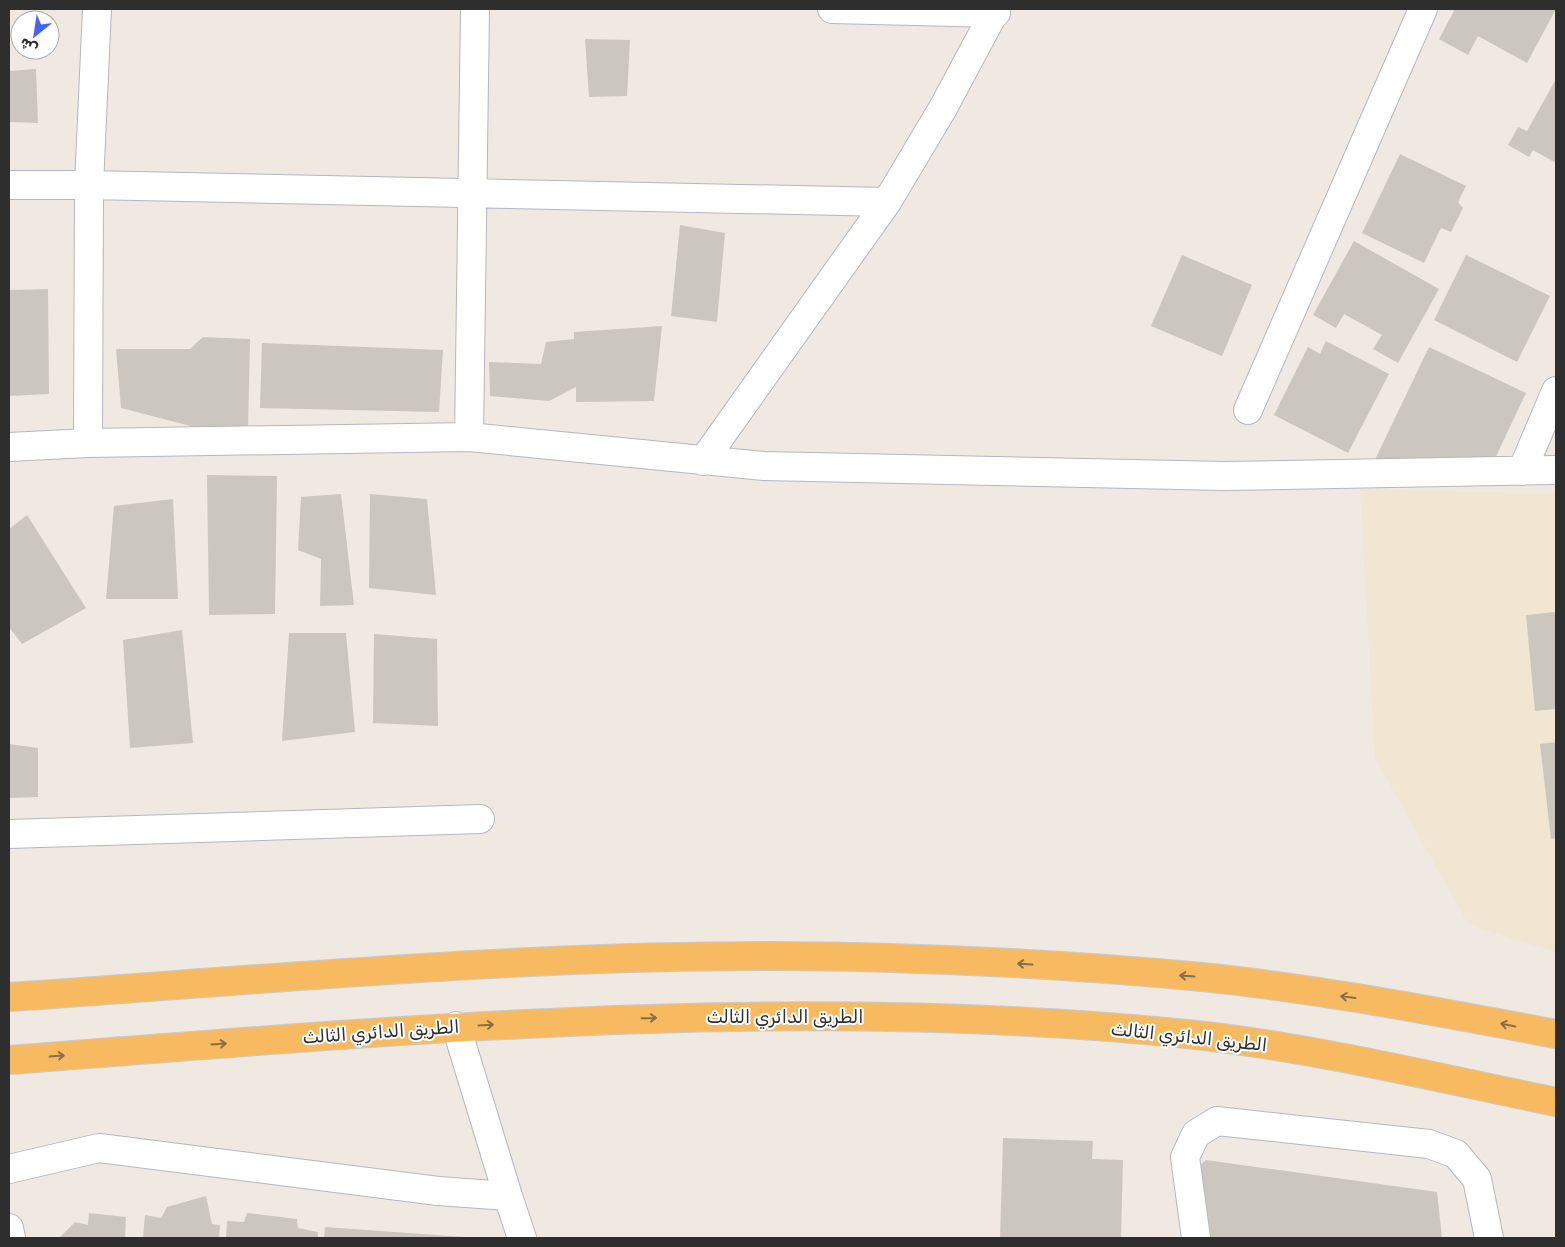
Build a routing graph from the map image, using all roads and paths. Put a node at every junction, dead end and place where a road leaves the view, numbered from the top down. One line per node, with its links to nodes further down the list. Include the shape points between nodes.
1 (97, 9): 7 (street)
2 (475, 9): 8 (street)
3 (832, 9): 5 (street)
4 (1422, 9): 11 (street)
5 (996, 11): 9 (street)
6 (9, 185): 7 (street)
7 (88, 185): 8 (street); 13 (street)
8 (472, 194): 9 (street); 12 (street)
9 (886, 202): 15 (street)
10 (1556, 391): 17 (street)
11 (1248, 410)
12 (469, 437): 13 (street); 15 (street)
13 (88, 443): 14 (street)
14 (9, 447)
15 (703, 461): 17 (street, via 764,466 1224,476)
16 (1556, 470): 17 (street)
17 (1522, 471)
18 (480, 819): 19 (street)
19 (9, 834)
20 (9, 996): 22 (highway, one-way to 20, via 1380,1001 1203,977 1030,964 886,958 618,958)
21 (456, 1026): 23 (highway, الطريق الدائري الثالث, one-way to 21); 24 (highway, الطريق الدائري الثالث, one-way to 24, via 609,1019 823,1016 1040,1022 1190,1034 1309,1052); 26 (street)
22 (1556, 1034)
23 (9, 1060)
24 (1556, 1102)
25 (9, 1169): 26 (street, via 99,1148 438,1192)
26 (508, 1196): 29 (street)
27 (9, 1228): 28 (street)
28 (11, 1238)
29 (522, 1238)
30 (1196, 1238): 31 (street, via 1186,1157 1196,1134 1217,1121 1429,1144 1456,1154 1477,1179)
31 (1489, 1238)

